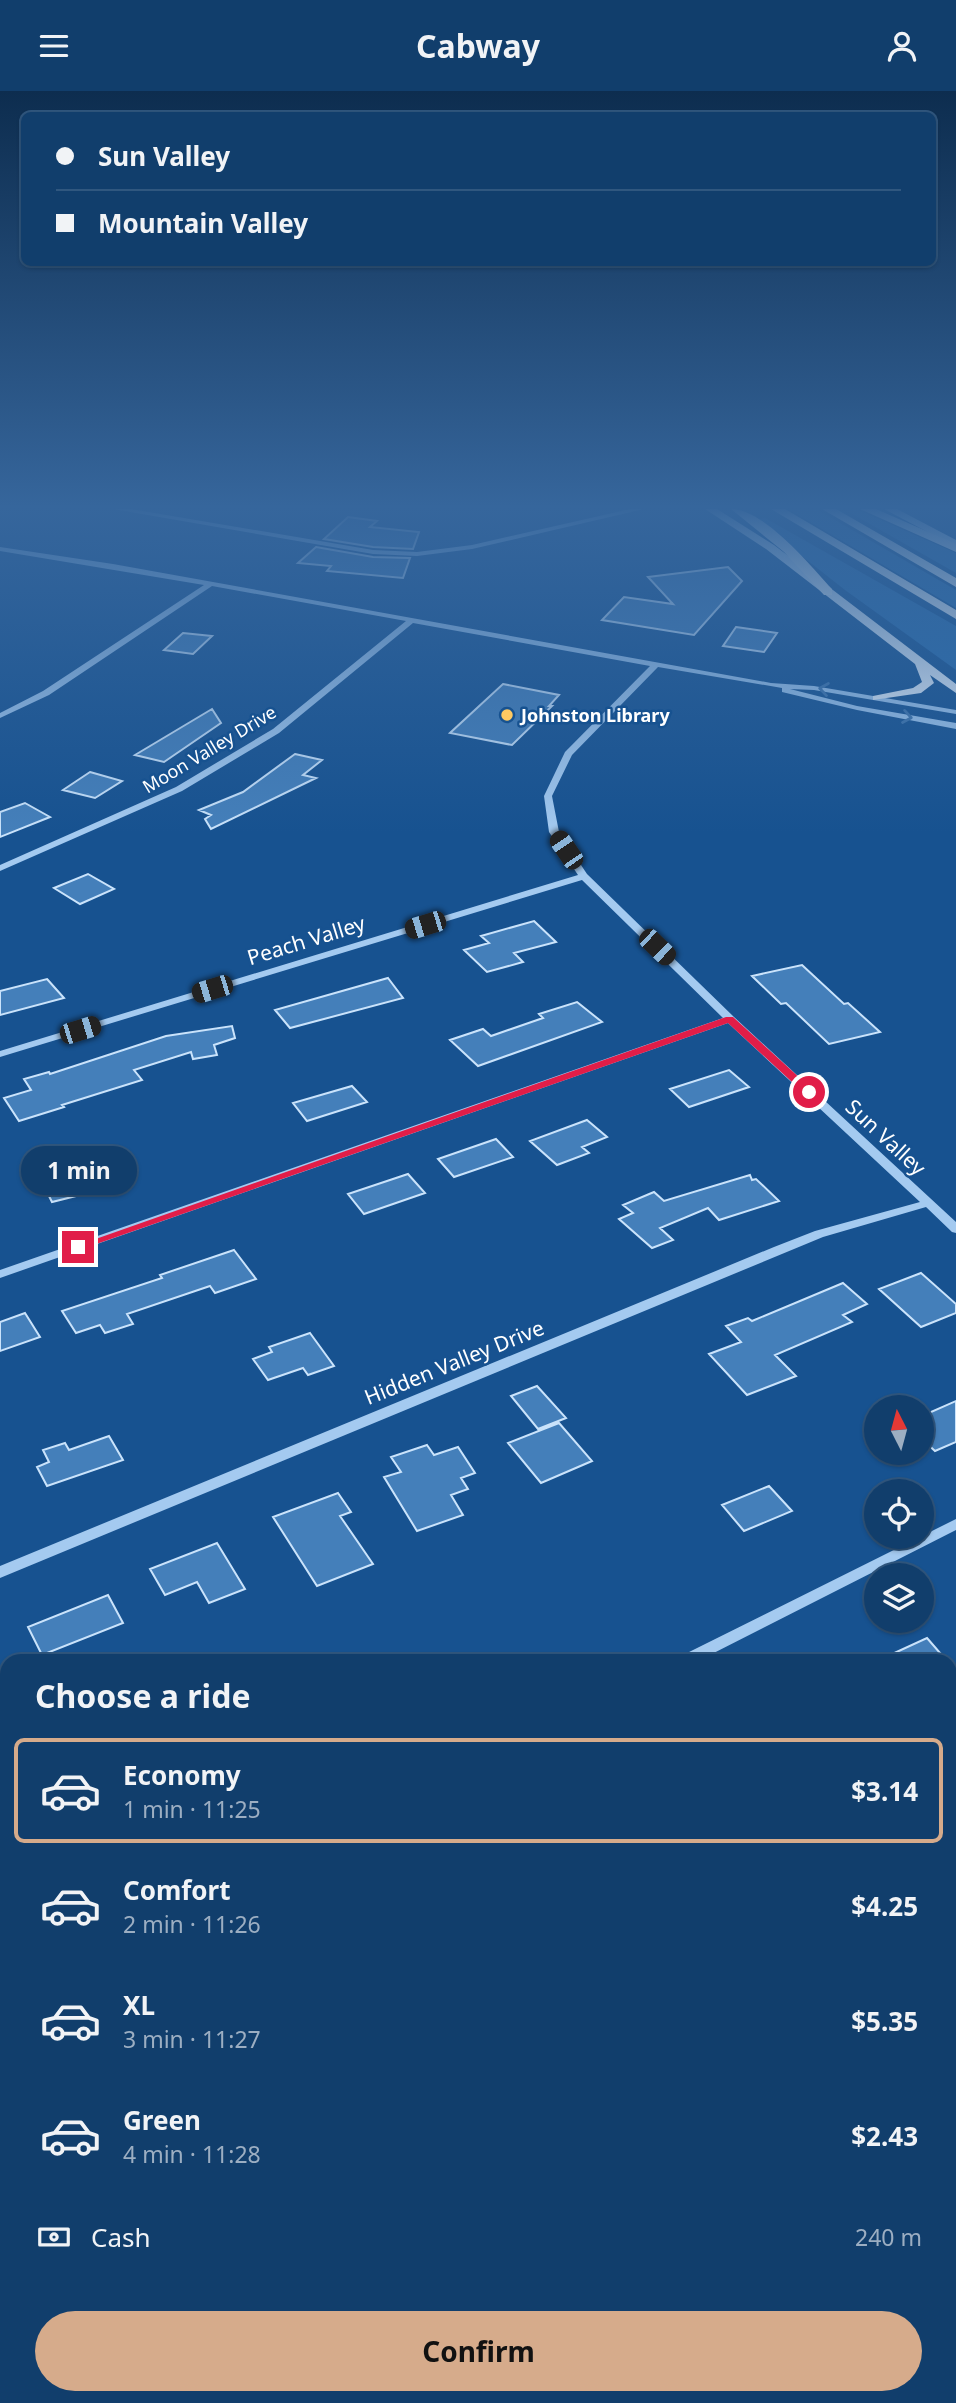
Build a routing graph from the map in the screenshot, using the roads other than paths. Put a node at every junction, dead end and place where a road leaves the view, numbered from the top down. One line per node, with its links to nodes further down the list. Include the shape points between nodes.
1 (161, 617): 12 (street, via 46,693)
2 (395, 617): 4 (street)
3 (860, 617): 5 (main road)
4 (412, 620): 6 (street); 14 (street, Moon Valley Drive, via 276,731 179,789)
5 (918, 663): 7 (main road); 9 (main road); 10 (main road, via 929,683 917,691)
6 (655, 665): 8 (street); 15 (street, Sun Valley, via 568,754 548,796 554,832)
7 (956, 679)
8 (771, 685): 10 (street, one-way to 8); 13 (street, one-way to 13, via 802,696)
9 (956, 690)
10 (877, 698): 11 (street)
11 (956, 712)
12 (0, 716)
13 (956, 726)
14 (0, 869)
15 (584, 876): 16 (street, Sun Valley); 17 (street, Peach Valley)
16 (730, 1019): 18 (street, Sun Valley); 20 (street)
17 (0, 1054)
18 (928, 1203): 19 (street, Sun Valley); 22 (street, Hidden Valley Drive, via 778,1250)
19 (956, 1229)
20 (0, 1274)
21 (956, 1524): 23 (street)
22 (0, 1572)
23 (698, 1654)

